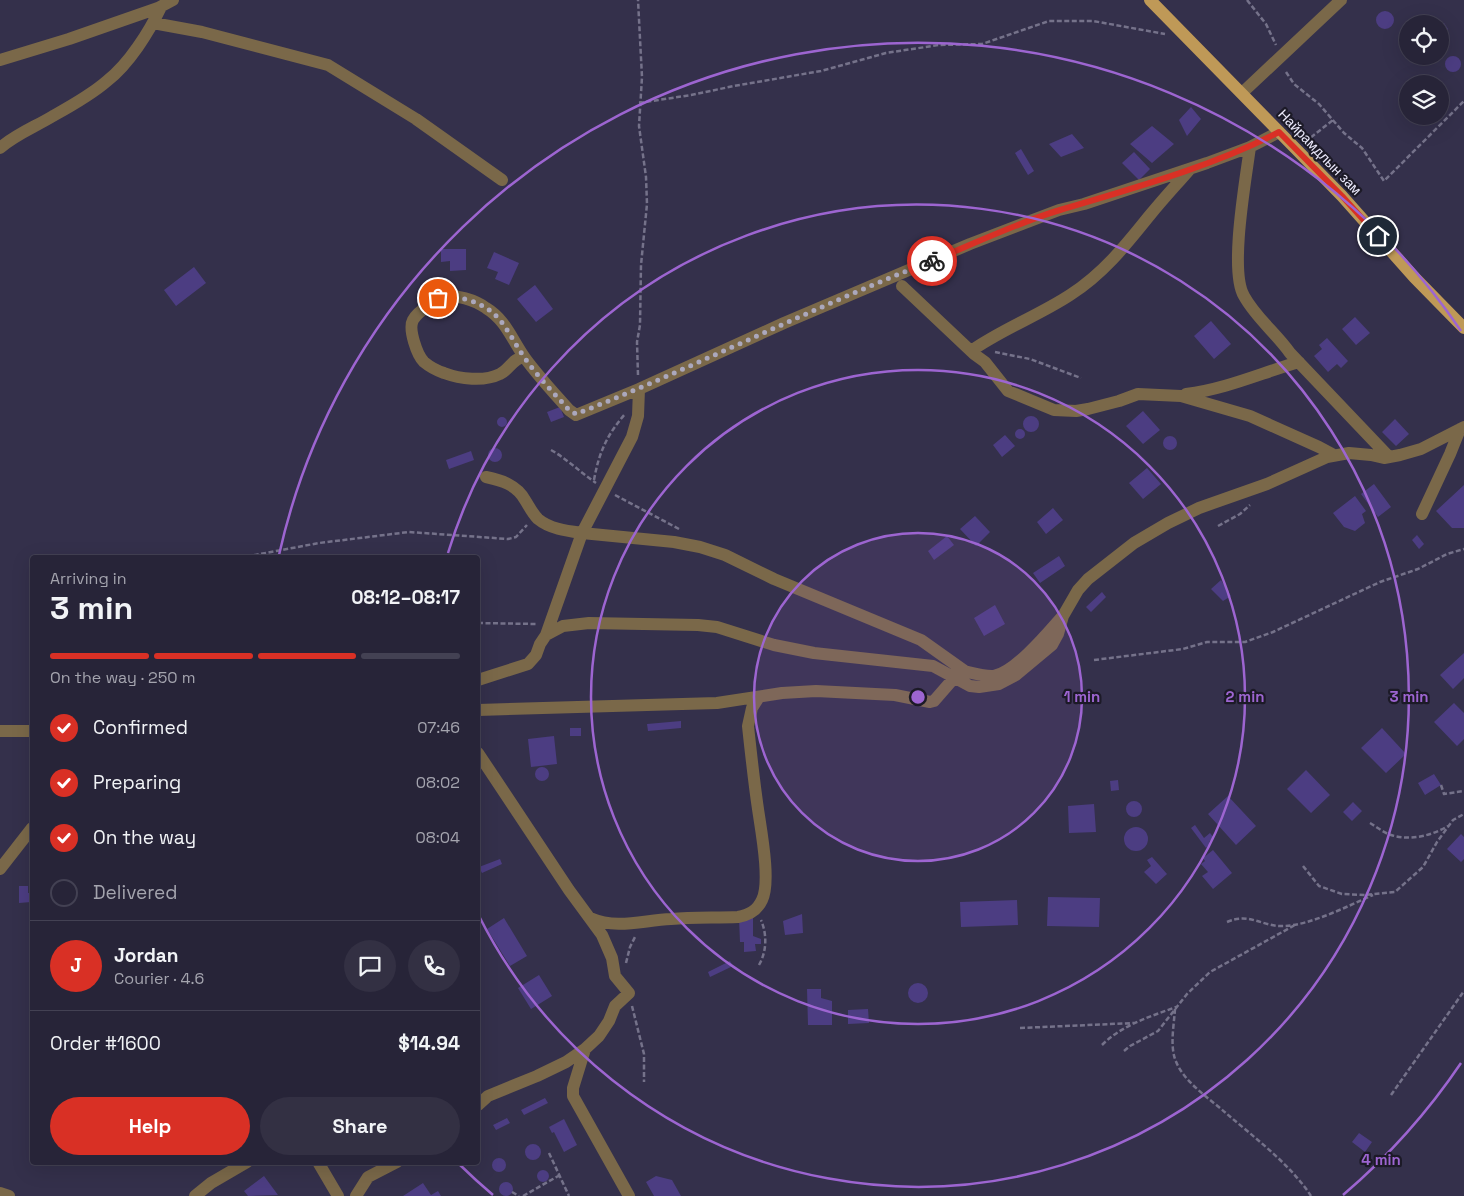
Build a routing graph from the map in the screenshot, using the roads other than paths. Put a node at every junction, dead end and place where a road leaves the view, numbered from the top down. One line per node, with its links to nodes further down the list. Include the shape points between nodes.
1 (173, 0): 4 (street)
2 (1150, 0): 7 (main road, Найрамдлын зам)
3 (1341, 0): 7 (street)
4 (161, 7): 5 (street); 6 (street)
5 (153, 24): 10 (street, via 108,80 81,100 11,138); 12 (street, via 202,32 328,65 416,118)
6 (0, 60)
7 (1242, 93): 8 (main road, Найрамдлын зам)
8 (1279, 132): 9 (street); 14 (main road, Найрамдлын зам)
9 (1250, 147): 11 (street); 17 (street, via 1240,226 1238,279 1243,295 1258,316)
10 (0, 148)
11 (1190, 168): 15 (street, via 1124,248 1098,274 1052,306); 18 (street, via 1059,210 970,244 784,323)
12 (502, 180)
13 (902, 286): 15 (street)
14 (1464, 328)
15 (971, 351): 19 (street, via 985,362 1008,391 1054,410 1076,411 1119,402 1138,394)
16 (524, 358): 16 (street, via 502,321 475,302 443,297 413,319 415,345 424,361 444,373 484,378 500,374); 18 (street, via 576,414)
17 (1299, 362): 19 (street, via 1209,391); 22 (street)
18 (639, 393): 25 (street, via 638,416 632,437 597,486)
19 (1175, 395): 21 (street, via 1250,416)
20 (1462, 428): 22 (street, via 1421,449); 24 (street)
21 (1334, 455): 22 (street, via 1349,453); 26 (street, via 1186,514 1134,543 1088,579)
22 (1389, 457)
23 (486, 477): 25 (street, via 514,486 546,525)
24 (1422, 514)
25 (582, 533): 27 (street); 29 (street, via 674,542 725,555 774,579 921,640)
26 (1063, 616): 29 (street, via 1008,670 993,676); 30 (street, via 1052,645 1016,675 999,684 979,687)
27 (548, 630): 28 (street, via 589,623 698,625 814,653); 31 (street, via 528,664)
28 (933, 666): 29 (street); 30 (street)
29 (966, 672)
30 (954, 678): 32 (street, via 930,702 895,695 848,692)
31 (480, 679)
32 (759, 697): 33 (street, via 717,704); 39 (street, via 752,708 748,726 764,855 765,888 763,899 755,910 738,917 611,925)
33 (480, 710)
34 (0, 731): 35 (street)
35 (30, 731)
36 (480, 756): 39 (street)
37 (30, 831): 38 (street)
38 (0, 869)
39 (590, 918): 40 (street, via 607,946 615,976 629,993 615,1006 599,1036)
40 (585, 1050): 41 (street, via 537,1076 488,1096); 52 (street, via 573,1096)
41 (480, 1104)
42 (242, 1165): 48 (street)
43 (320, 1165): 49 (street)
44 (326, 1165): 50 (street)
45 (391, 1165): 51 (street, via 368,1176)
46 (0, 1193): 47 (street)
47 (9, 1196)
48 (194, 1196)
49 (338, 1196)
50 (343, 1196)
51 (356, 1196)
52 (629, 1196)

